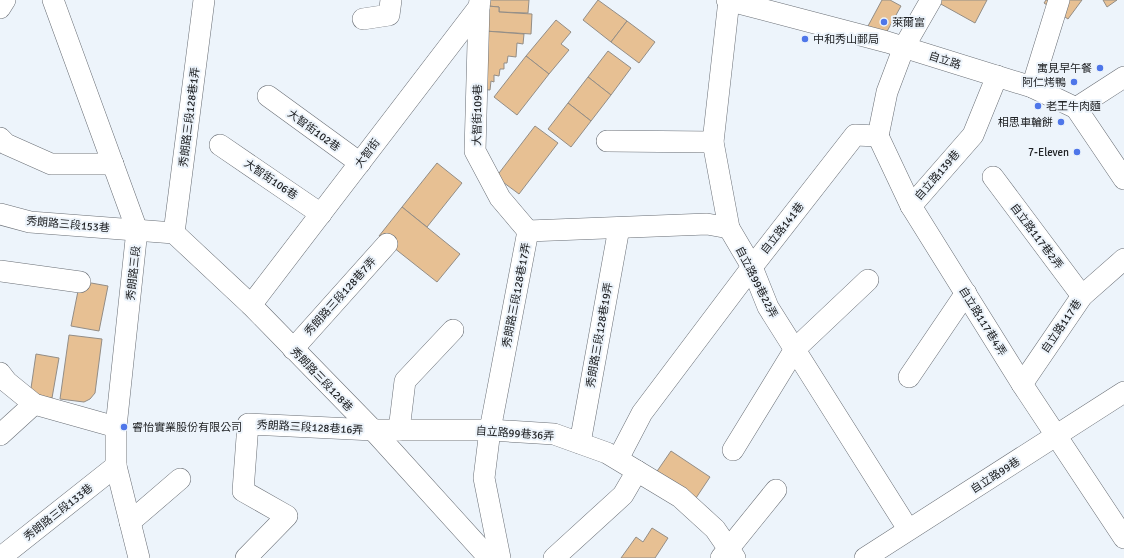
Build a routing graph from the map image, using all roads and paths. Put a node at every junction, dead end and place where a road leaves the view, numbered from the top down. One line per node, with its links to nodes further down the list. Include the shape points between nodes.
1 (5, 0): 9 (street)
2 (204, 0): 33 (street, 秀朗路三段128巷1弄)
3 (391, 0): 10 (street, via 389,15)
4 (728, 0): 11 (street, 自立路); 20 (street, 自立路99巷22弄)
5 (931, 0): 11 (street)
6 (1059, 0): 14 (street)
7 (57, 1): 23 (street, 秀朗路三段)
8 (479, 4): 22 (street, 大智街); 32 (street, 大智街109巷, via 476,151 500,198)
9 (0, 8)
10 (364, 19)
11 (904, 47): 12 (street, 自立路); 17 (street, via 887,92)
12 (997, 76): 14 (street, 自立路); 26 (street, 自立路139巷, via 972,135)
13 (1124, 77): 16 (street)
14 (1032, 87): 16 (street, 自立路)
15 (268, 96): 22 (street, 大智街102巷)
16 (1076, 108): 25 (street)
17 (878, 136): 26 (street, 自立路139巷); 36 (street, 自立路141巷, via 855,135)
18 (0, 138): 23 (street, via 6,144 51,164)
19 (607, 141): 20 (street)
20 (713, 142): 30 (street, 自立路99巷22弄)
21 (220, 145): 28 (street, 大智街106巷)
22 (360, 163): 28 (street, 大智街)
23 (113, 164): 31 (street, 秀朗路三段)
24 (993, 177): 41 (street, 自立路117巷2弄)
25 (1124, 179)
26 (911, 206): 40 (street, 自立路117巷4弄)
27 (0, 214): 31 (street, 秀朗路三段153巷, via 30,222)
28 (321, 214): 42 (street, 大智街)
29 (619, 228): 30 (street, 秀朗路三段128巷17弄, via 707,224); 32 (street, 秀朗路三段128巷17弄); 57 (street, 秀朗路三段128巷19弄)
30 (729, 228): 36 (street, 自立路99巷22弄)
31 (137, 230): 33 (street); 51 (street, 秀朗路三段)
32 (528, 231): 54 (street, 秀朗路三段128巷17弄)
33 (174, 233): 42 (street, 秀朗路三段128巷)
34 (387, 244): 44 (street, 秀朗路三段128巷7弄)
35 (1124, 259): 41 (street, 自立路117巷)
36 (752, 267): 45 (street, 自立路99巷22弄, via 768,307); 59 (street, 自立路141巷, via 642,413)
37 (0, 271): 39 (street)
38 (868, 280): 45 (street)
39 (80, 282)
40 (966, 293): 47 (street); 48 (street, 自立路117巷4弄)
41 (1082, 296): 48 (street, 自立路117巷)
42 (251, 305): 44 (street, 秀朗路三段128巷)
43 (453, 330): 53 (street, via 404,381)
44 (293, 349): 52 (street, 秀朗路三段128巷)
45 (795, 349): 58 (street); 65 (street, 自立路99巷22弄)
46 (0, 373): 50 (street)
47 (909, 377)
48 (1022, 384): 56 (street, 自立路117巷4弄)
49 (1124, 392): 56 (street, 自立路99巷)
50 (34, 404): 51 (street); 55 (street)
51 (116, 427): 60 (street, 秀朗路三段)
52 (372, 430): 53 (street, 自立路99巷36弄); 70 (street, 秀朗路三段128巷16弄, via 248,424 243,491 287,516); 71 (street, 秀朗路三段128巷)
53 (399, 430): 54 (street, 自立路99巷36弄)
54 (490, 430): 57 (street, 自立路99巷36弄, via 554,434); 72 (street, 秀朗路三段128巷17弄, via 484,478)
55 (0, 434)
56 (1057, 435): 65 (street, 自立路99巷); 66 (street, 自立路117巷4弄)
57 (580, 443): 59 (street, 自立路99巷36弄)
58 (732, 450)
59 (618, 459): 61 (street, 自立路99巷36弄)
60 (116, 466): 64 (street, 秀朗路三段); 68 (street, 秀朗路三段133巷)
61 (637, 471): 67 (street, 自立路99巷36弄, via 680,497 715,529); 73 (street, via 623,495)
62 (180, 479): 64 (street)
63 (776, 490): 67 (street)
64 (130, 522): 69 (street, 秀朗路三段)
65 (908, 529): 74 (street, 自立路99巷)
66 (1124, 538)
67 (728, 555)
68 (0, 558)
69 (139, 558)
70 (246, 558)
71 (489, 558)
72 (500, 558)
73 (554, 558)
74 (865, 558)

